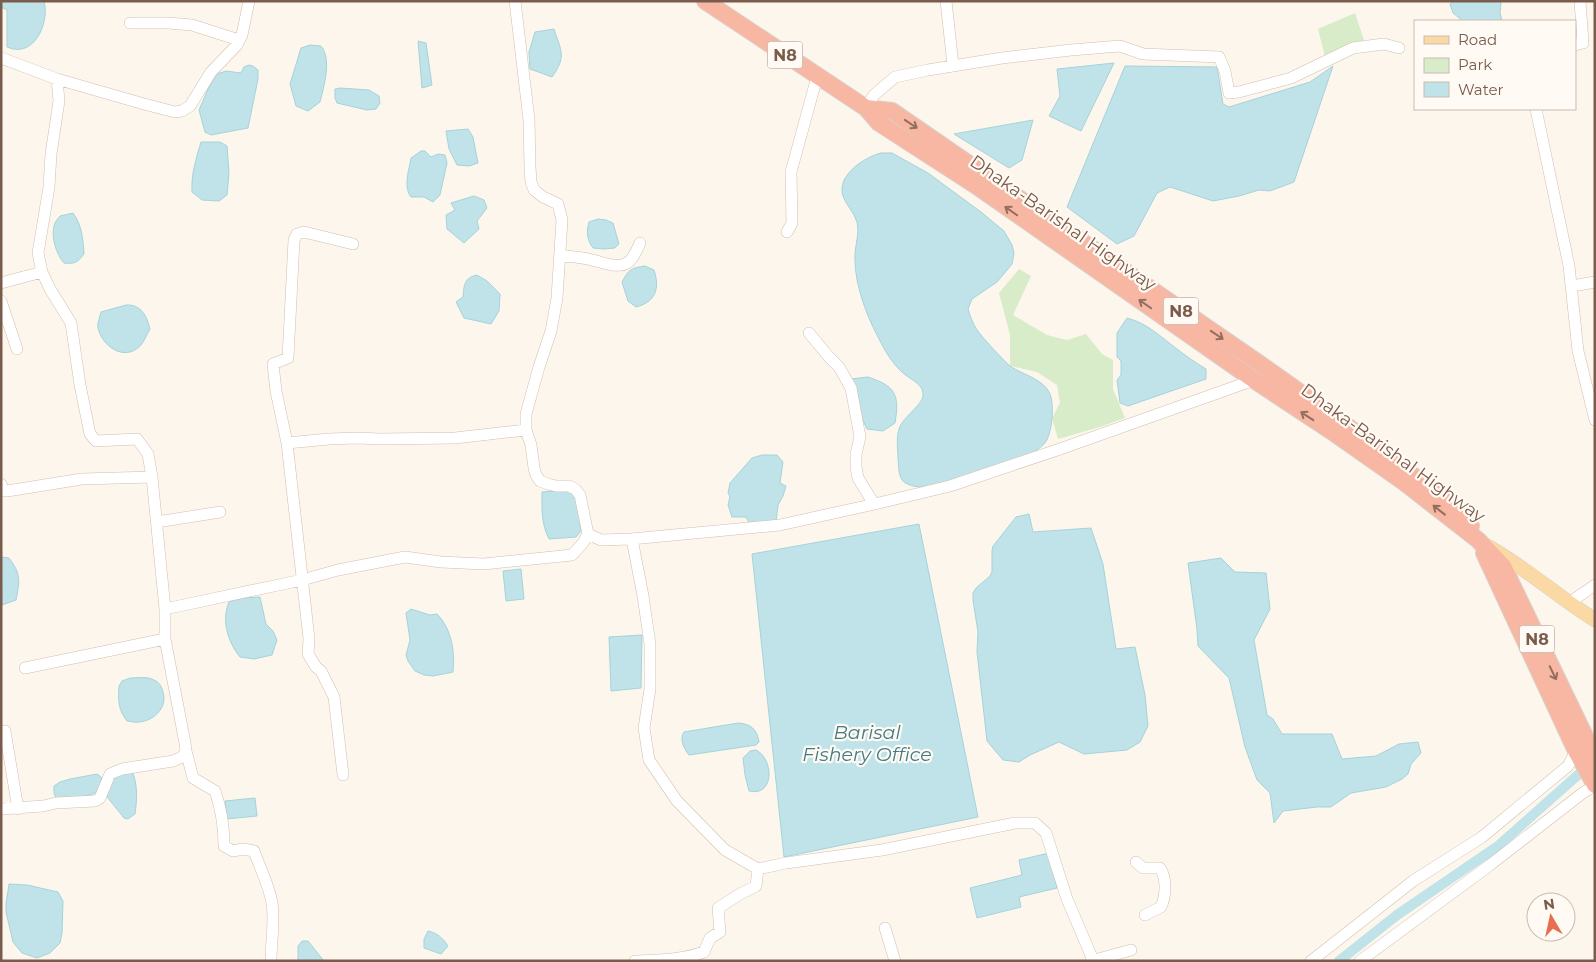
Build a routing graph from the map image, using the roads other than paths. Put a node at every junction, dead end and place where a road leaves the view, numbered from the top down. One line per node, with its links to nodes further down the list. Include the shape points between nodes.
1 (249, 1): 7 (street)
2 (515, 1): 19 (street, via 529,120 532,182 534,190 558,204 562,220)
3 (705, 1): 12 (highway, Dhaka-Barishal Highway / N8)
4 (946, 1): 11 (street)
5 (1580, 1): 8 (street)
6 (130, 23): 7 (street, via 192,25)
7 (239, 40): 13 (street, via 211,72 190,106 182,111 158,108)
8 (1584, 44)
9 (1400, 48): 11 (street, via 1374,44 1353,48 1291,78 1229,93 1219,57 1144,54 1120,46)
10 (1, 58): 13 (street)
11 (953, 66): 14 (street, via 895,77 874,95)
12 (817, 77): 14 (highway, Dhaka-Barishal Highway / N8); 16 (street, via 792,172 792,224)
13 (57, 79): 20 (street, via 59,101 38,253)
14 (866, 108): 27 (highway, Dhaka-Barishal Highway / N8, one-way to 14, via 978,187 880,123); 38 (highway, Dhaka-Barishal Highway / N8, one-way to 38, via 892,111 1260,364 1451,504 1469,520)
15 (1536, 110): 23 (street)
16 (787, 232)
17 (640, 243): 19 (street, via 626,264 604,264)
18 (353, 244): 30 (street, via 304,232 297,234 294,240 288,358 273,364)
19 (560, 256): 29 (street, via 557,298 526,414)
20 (42, 272): 21 (street); 31 (street, via 71,323 90,434 96,441 137,439 148,454)
21 (1, 282)
22 (1595, 282): 23 (street)
23 (1572, 286): 28 (street, via 1578,351)
24 (1, 301): 26 (street)
25 (808, 332): 33 (street, via 839,367 851,388 860,437 856,454 858,478)
26 (17, 348)
27 (1254, 380): 33 (street, via 959,483); 38 (highway, Dhaka-Barishal Highway / N8, one-way to 27, via 1405,483)
28 (1595, 420)
29 (526, 430): 30 (street, via 455,438 348,438); 36 (street, via 540,481 575,489 580,495)
30 (287, 443): 39 (street)
31 (152, 477): 32 (street, via 82,479 7,491 3,491); 35 (street)
32 (1, 484)
33 (874, 504): 37 (street, via 780,525)
34 (220, 512): 35 (street)
35 (157, 522): 42 (street)
36 (588, 534): 37 (street, via 600,540); 39 (street, via 572,554 484,564 405,557)
37 (632, 539): 54 (street, via 650,644 650,689 644,728 649,760 677,801 725,850)
38 (1478, 540): 41 (main road, via 1512,560); 48 (highway, N8)
39 (302, 580): 42 (street); 49 (street, via 308,654 334,697)
40 (1595, 585): 41 (street)
41 (1569, 603): 43 (main road)
42 (165, 609): 44 (street)
43 (1595, 620)
44 (166, 639): 45 (street); 47 (street)
45 (25, 668)
46 (5, 731): 51 (street)
47 (186, 751): 51 (street, via 173,762 122,769 110,774 100,798 95,801); 59 (street, via 193,778 215,791 224,846 232,850 254,851 272,902)
48 (1586, 751): 50 (highway, N8); 62 (street, via 1482,836 1413,881)
49 (343, 775)
50 (1595, 785): 63 (street)
51 (18, 808): 52 (street)
52 (1, 809)
53 (1136, 862): 55 (street, via 1144,868 1160,868 1164,874 1165,898 1161,907)
54 (758, 869): 58 (street, via 882,850 1015,823 1035,823 1046,833 1066,899); 60 (street, via 756,886 718,908 720,932 710,938 704,952 671,960)
55 (1145, 915)
56 (885, 928): 61 (street)
57 (1131, 950): 58 (street)
58 (1092, 960)
59 (271, 961)
60 (635, 961)
61 (895, 961)
62 (1311, 961)
63 (1360, 961)

